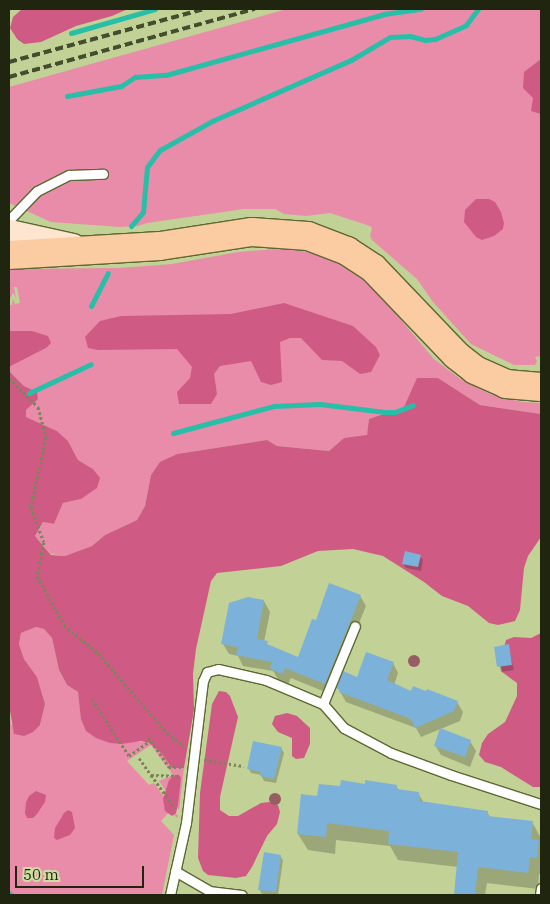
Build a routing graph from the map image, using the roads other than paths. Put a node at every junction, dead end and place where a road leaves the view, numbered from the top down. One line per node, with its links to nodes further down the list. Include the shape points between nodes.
1 (103, 174): 2 (lane, via 69,175 37,190)
2 (9, 220)
3 (9, 232): 4 (street)
4 (92, 250): 5 (main road); 6 (main road, via 160,246 252,232 308,236 331,243 373,268 456,355 475,370 506,384)
5 (9, 255)
6 (541, 387)
7 (355, 626): 8 (lane)
8 (323, 704): 9 (lane, via 344,728 391,753); 10 (lane, via 266,680 218,669 207,672 203,681 186,822)
9 (541, 804)
10 (176, 871): 12 (lane); 13 (lane, via 209,890)
11 (541, 888): 14 (lane)
12 (170, 895)
13 (242, 895)
14 (540, 895)

